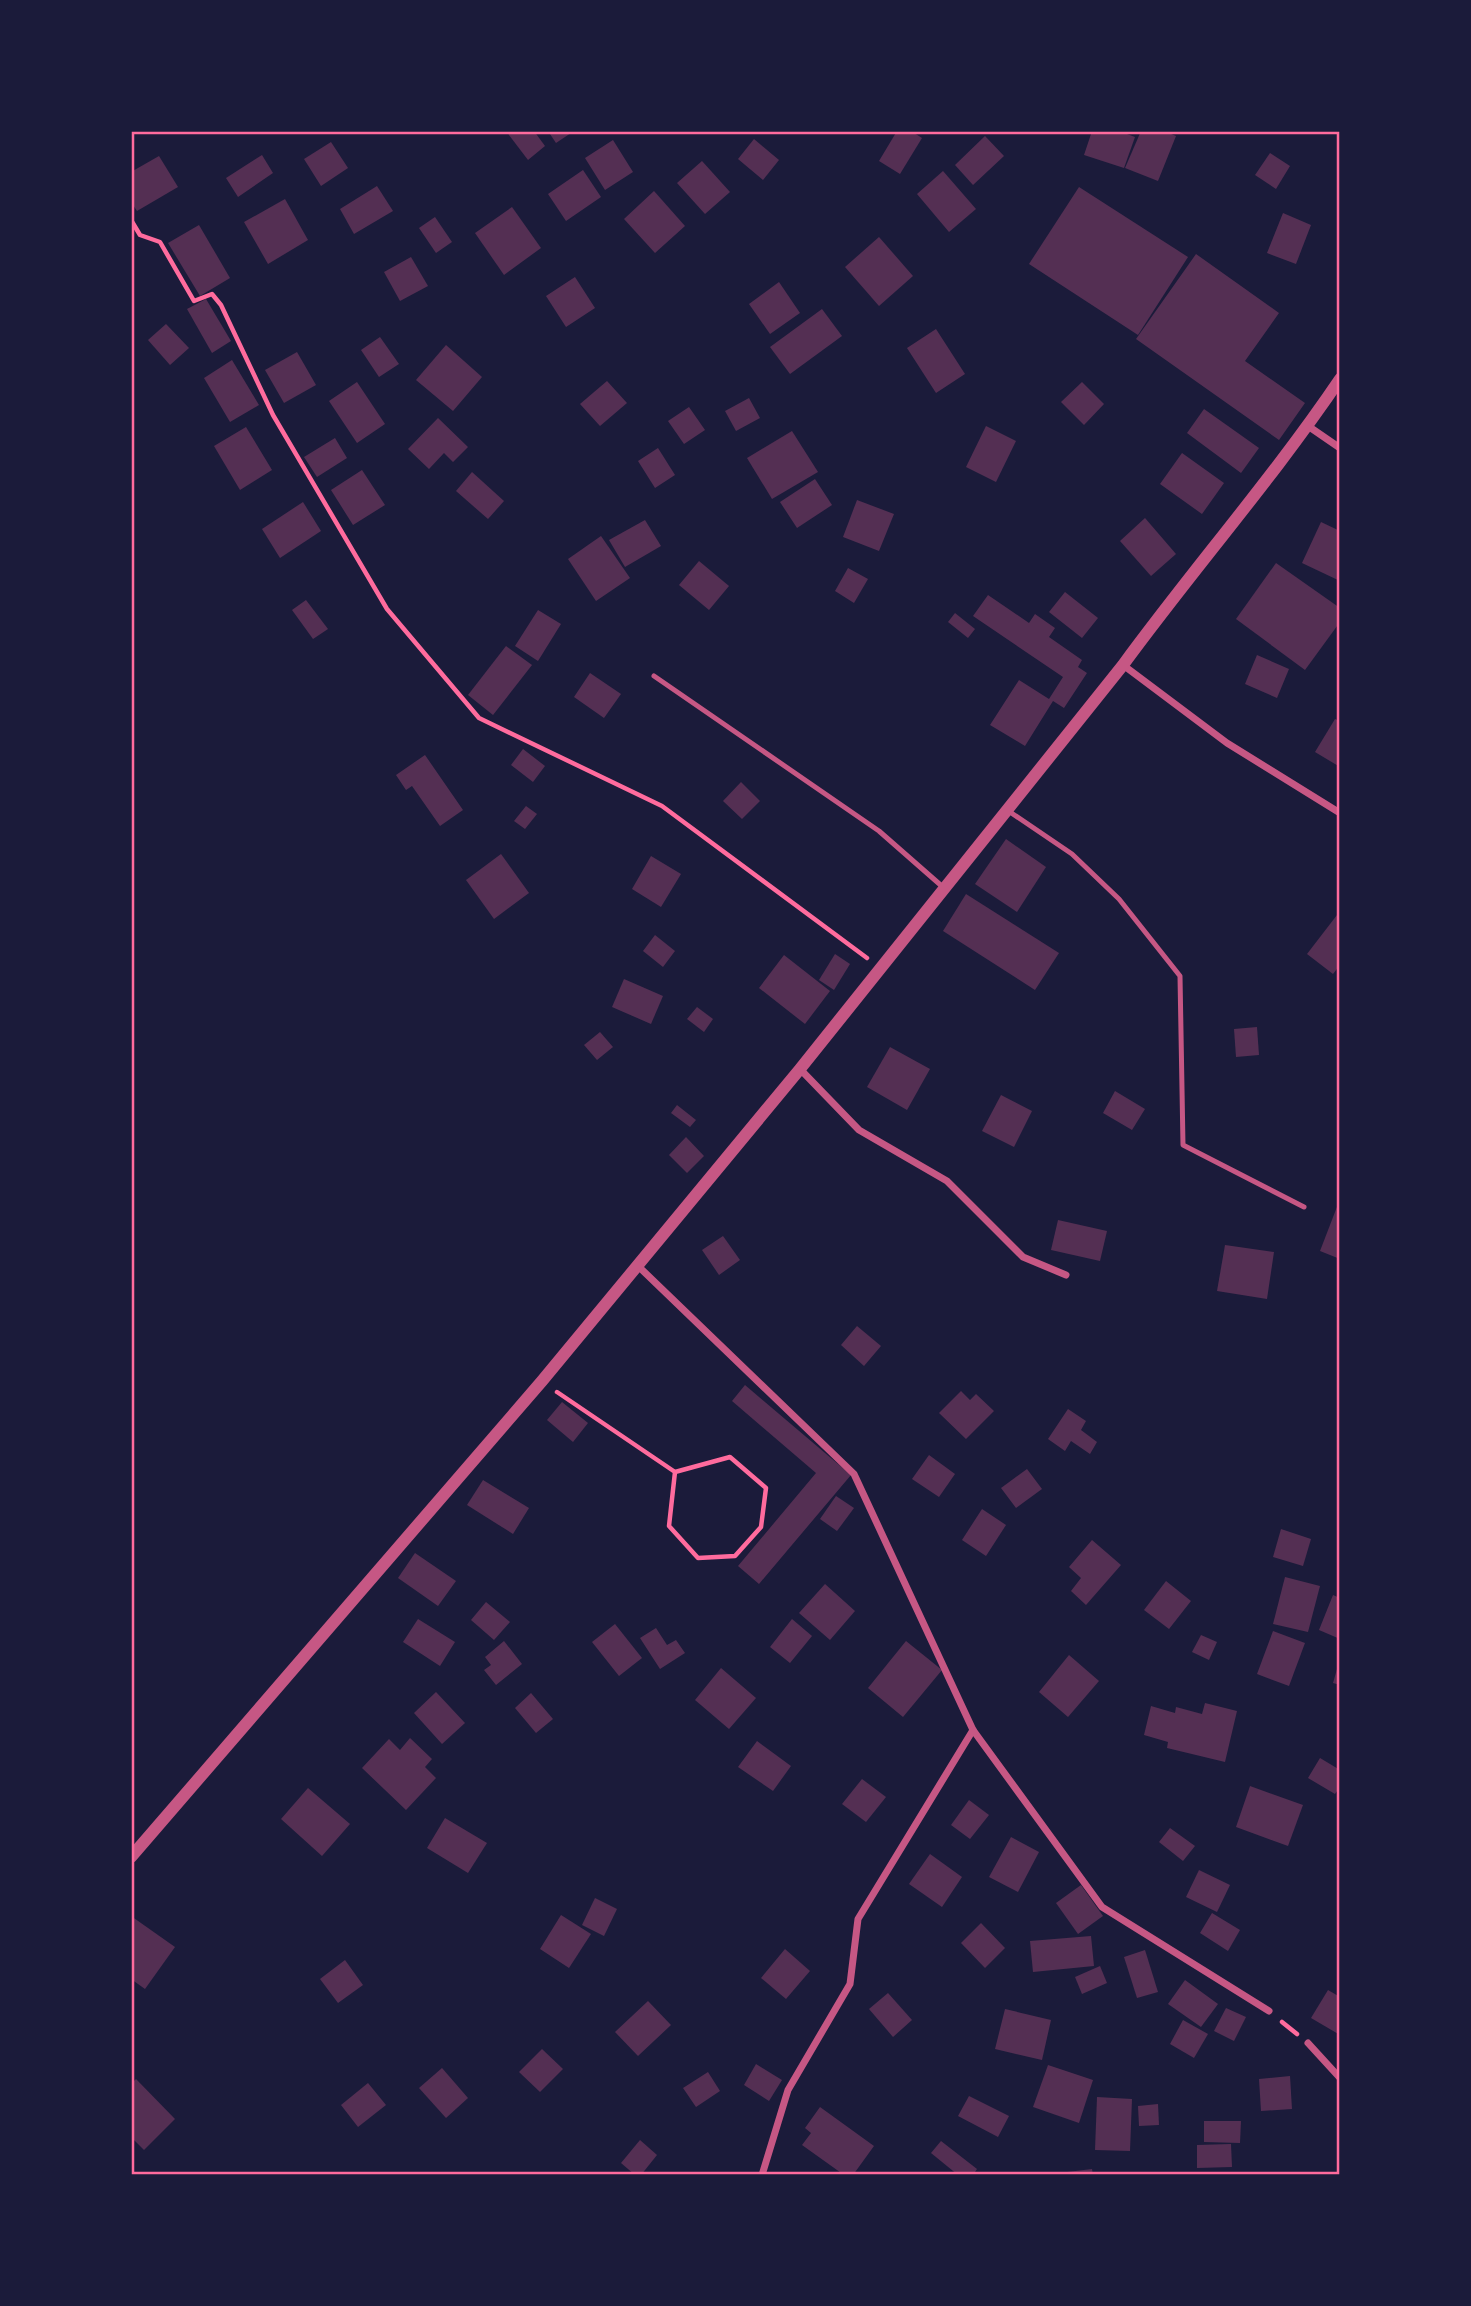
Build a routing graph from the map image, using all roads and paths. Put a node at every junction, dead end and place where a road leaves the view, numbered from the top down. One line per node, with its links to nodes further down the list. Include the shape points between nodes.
1 (131, 220): 10 (path, via 141,235 160,242 194,300 212,294 221,305 273,415 387,609 479,718 662,806)
2 (1340, 379): 3 (street)
3 (1308, 426): 4 (street); 5 (street)
4 (1340, 448)
5 (1123, 665): 7 (street); 8 (street, via 1227,743)
6 (654, 676): 9 (lane, via 879,831)
7 (1006, 810): 9 (street); 12 (lane, via 1082,863 1119,899 1180,976 1183,1145)
8 (1340, 813)
9 (944, 888): 10 (street)
10 (880, 968): 11 (street)
11 (800, 1069): 13 (street); 14 (street, via 859,1130 947,1181 1023,1257)
12 (1304, 1208)
13 (637, 1265): 15 (street); 17 (street, via 854,1474)
14 (1066, 1275)
15 (542, 1381): 16 (path); 18 (street)
16 (675, 1472): 16 (path, via 669,1526 698,1558 735,1556 761,1527 766,1488 730,1457)
17 (974, 1730): 19 (street, via 1102,1907); 22 (street, via 858,1919 850,1984 788,2090)
18 (131, 1857)
19 (1269, 2011): 20 (path)
20 (1308, 2043): 21 (street)
21 (1340, 2078)
22 (762, 2175)

